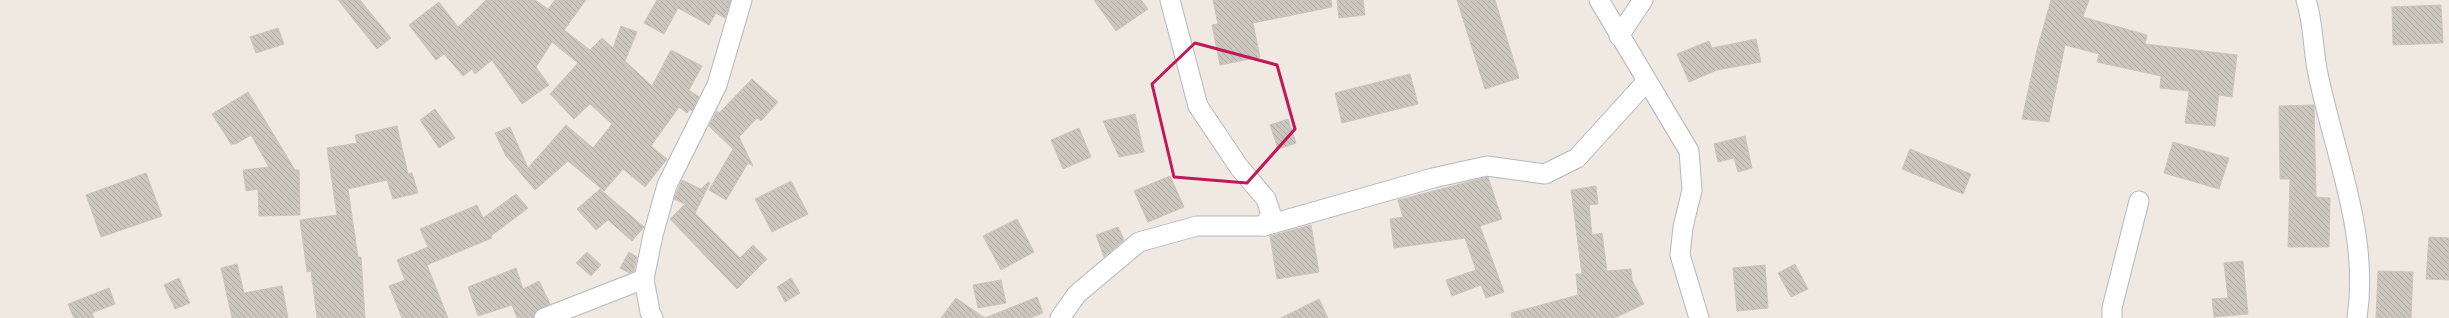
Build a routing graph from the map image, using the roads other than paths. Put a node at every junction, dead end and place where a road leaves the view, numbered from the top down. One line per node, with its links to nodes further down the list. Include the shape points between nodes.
1 (742, 0): 10 (street, via 717,85 668,185)
2 (1170, 0): 9 (street, via 1198,106 1239,167 1266,199 1271,214)
3 (1599, 0): 6 (street)
4 (1643, 0): 6 (street)
5 (2306, 0): 16 (street, via 2317,69 2358,237)
6 (1619, 36): 7 (street)
7 (1646, 82): 9 (street, via 1577,158 1544,174 1487,166 1433,178); 14 (street, via 1689,151 1692,190 1683,227 1680,255)
8 (2139, 201): 15 (street, via 2112,308)
9 (1264, 226): 13 (street, via 1197,226 1139,242 1077,294)
10 (644, 279): 11 (street); 12 (street)
11 (544, 318)
12 (653, 318)
13 (1060, 318)
14 (1699, 318)
15 (2112, 318)
16 (2357, 318)

